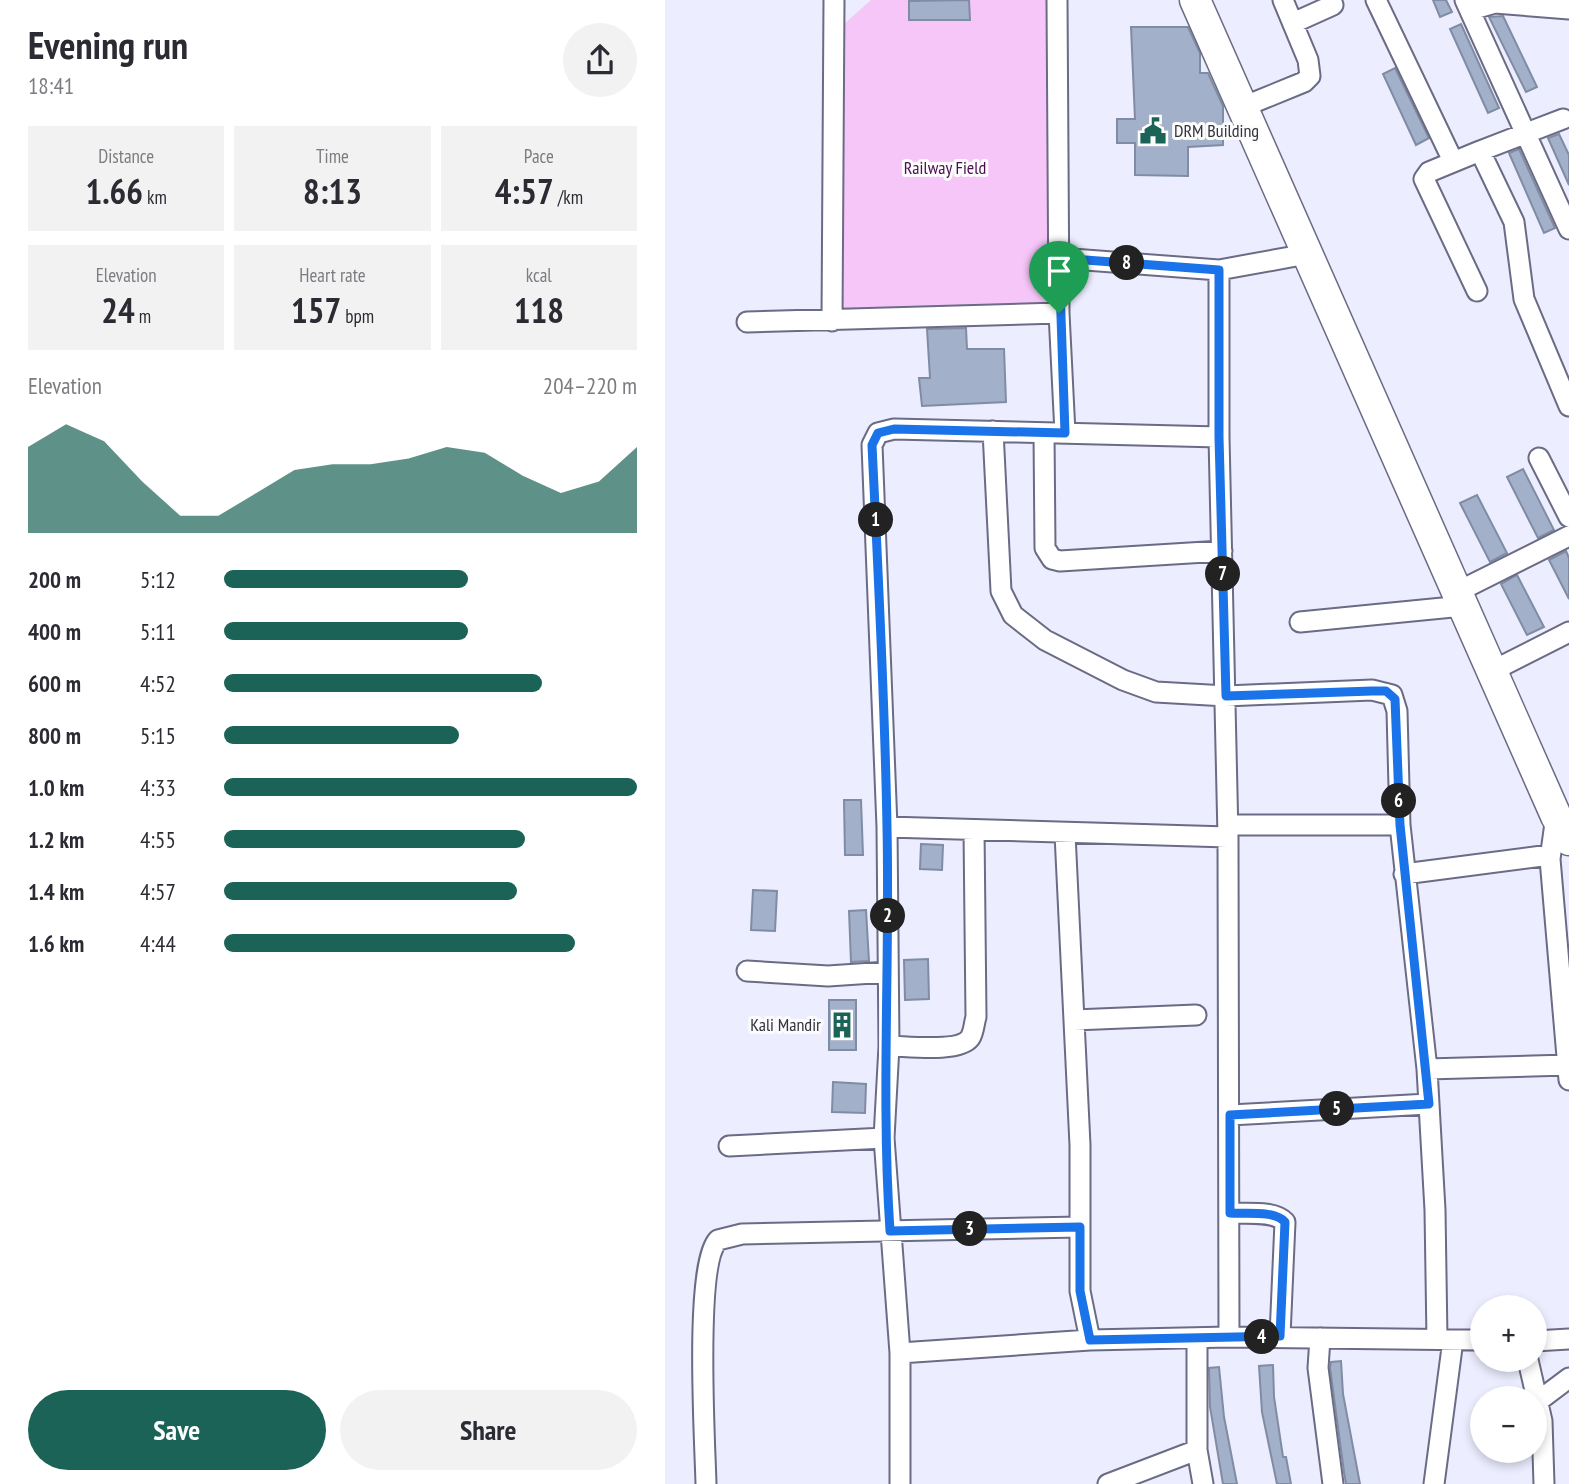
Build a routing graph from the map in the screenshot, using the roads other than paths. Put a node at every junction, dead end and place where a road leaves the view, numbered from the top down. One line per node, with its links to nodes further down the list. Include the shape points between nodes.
1 (834, 0): 22 (street)
2 (1057, 0): 18 (street)
3 (1195, 0): 17 (highway)
4 (1211, 0): 11 (highway)
5 (1283, 0): 10 (street)
6 (1376, 0): 15 (street)
7 (1336, 2): 10 (street)
8 (1468, 5): 9 (street); 13 (street)
9 (1569, 9)
10 (1293, 23): 11 (street, via 1310,76)
11 (1255, 102): 33 (highway)
12 (1563, 119): 13 (street)
13 (1526, 134): 14 (street); 16 (street)
14 (1480, 151): 15 (street); 24 (street, via 1514,222 1524,299)
15 (1453, 161): 20 (street, via 1425,175 1424,184)
16 (1569, 229)
17 (1307, 254): 19 (street); 33 (highway)
18 (1059, 258): 19 (street); 21 (street)
19 (1219, 270): 28 (street)
20 (1477, 291)
21 (1059, 313): 22 (street); 27 (street)
22 (832, 321): 23 (street)
23 (747, 322)
24 (1569, 406)
25 (993, 431): 26 (street); 37 (street, via 1001,591 1013,615 1045,640 1138,686 1165,693); 39 (street, via 894,429 878,433 872,445)
26 (1044, 433): 27 (street); 32 (street, via 1045,548 1052,559)
27 (1065, 433): 28 (street)
28 (1219, 437): 32 (street)
29 (1538, 458): 30 (street)
30 (1569, 517)
31 (1569, 536): 33 (street)
32 (1222, 551): 37 (street)
33 (1466, 596): 34 (street); 36 (highway); 42 (highway)
34 (1300, 622)
35 (1569, 632): 36 (street)
36 (1504, 665): 42 (highway)
37 (1226, 696): 38 (street, via 1372,691 1392,695 1397,710); 41 (street)
38 (1400, 825): 41 (street); 44 (street)
39 (887, 827): 40 (street); 46 (street)
40 (974, 831): 43 (street); 50 (street, via 973,1030 969,1040 957,1046)
41 (1228, 831): 43 (street); 54 (street)
42 (1561, 832): 44 (street); 49 (street)
43 (1065, 834): 48 (street)
44 (1404, 874): 51 (street)
45 (747, 971): 46 (street, via 828,976)
46 (888, 972): 50 (street)
47 (1196, 1015): 48 (street)
48 (1074, 1020): 58 (street)
49 (1567, 1028): 52 (street)
50 (888, 1046): 55 (street)
51 (1427, 1069): 52 (street); 53 (street)
52 (1568, 1073)
53 (1429, 1104): 54 (street); 68 (street)
54 (1230, 1115): 57 (street)
55 (884, 1138): 56 (street); 59 (street)
56 (729, 1146)
57 (1230, 1213): 60 (street, via 1271,1215 1285,1222); 61 (street)
58 (1080, 1227): 59 (street); 65 (street, via 1080,1291)
59 (890, 1231): 69 (street); 74 (street, via 742,1234 726,1236 712,1246 703,1364)
60 (1280, 1336): 61 (street); 63 (street)
61 (1229, 1337): 62 (street)
62 (1198, 1338): 65 (street); 72 (street)
63 (1320, 1338): 68 (street); 78 (street, via 1318,1368)
64 (1569, 1339): 66 (street)
65 (1090, 1340): 69 (street)
66 (1547, 1340)
67 (1470, 1342): 68 (street)
68 (1447, 1347): 79 (street)
69 (900, 1353): 75 (street)
70 (1569, 1378): 71 (street)
71 (1547, 1394)
72 (1197, 1450): 76 (street); 77 (street)
73 (1544, 1463): 80 (street)
74 (706, 1484)
75 (900, 1484)
76 (1108, 1484)
77 (1203, 1484)
78 (1333, 1484)
79 (1434, 1484)
80 (1544, 1484)

